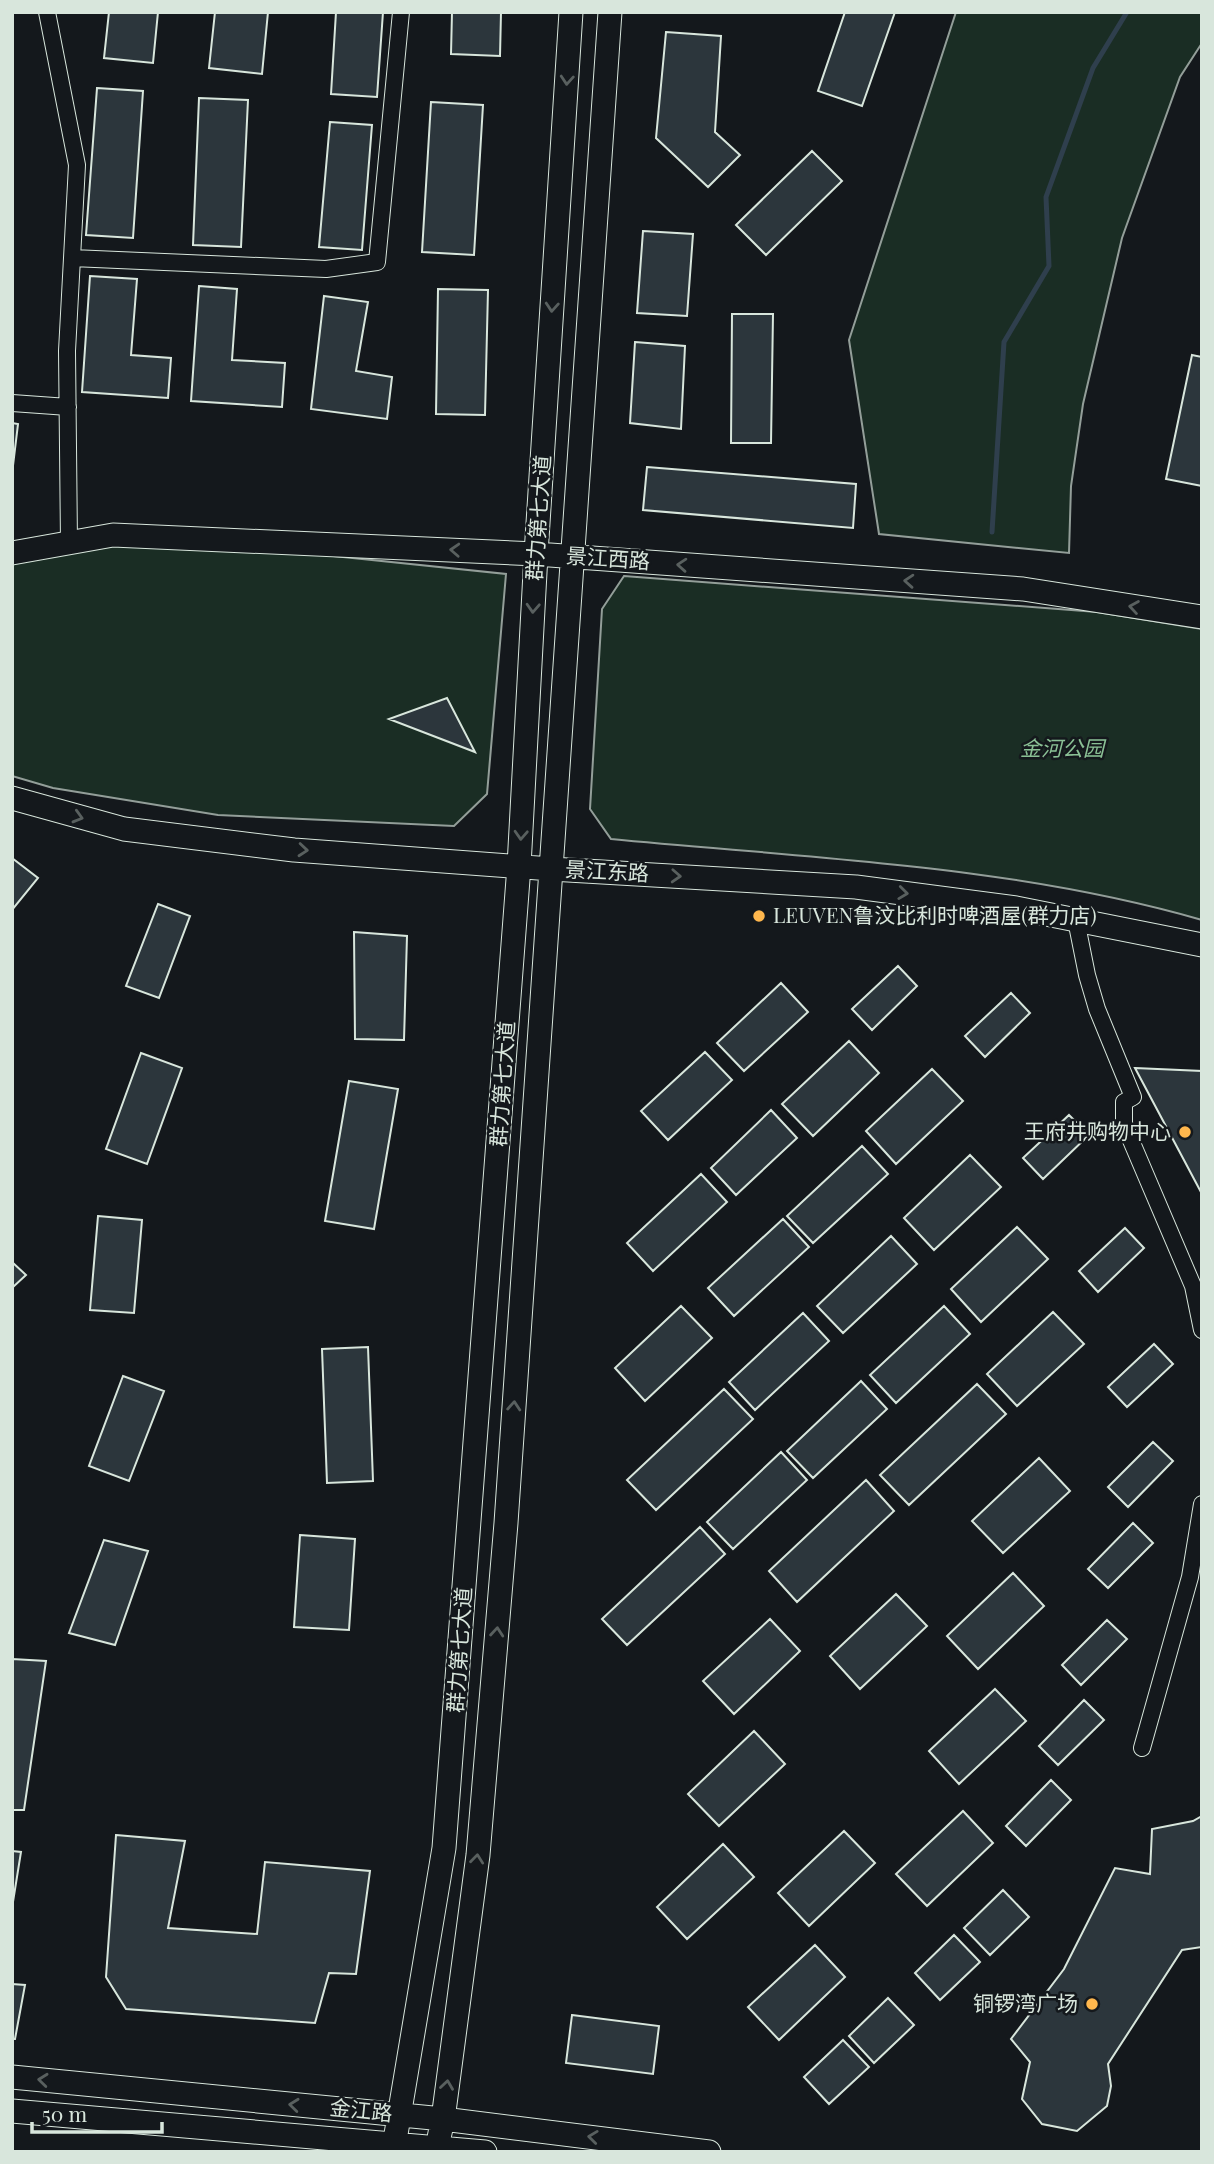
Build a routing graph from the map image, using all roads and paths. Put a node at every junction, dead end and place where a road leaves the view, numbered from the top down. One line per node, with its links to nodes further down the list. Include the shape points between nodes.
1 (47, 12): 5 (street, via 77,165)
2 (401, 12): 5 (street, via 377,262 326,269)
3 (571, 12): 10 (main road, 群力第七大道, one-way to 10)
4 (610, 12): 11 (main road, 群力第七大道)
5 (72, 258): 7 (street)
6 (12, 403): 7 (street)
7 (68, 407): 8 (street)
8 (69, 543): 9 (main road, 景江西路); 10 (main road, 景江西路, one-way to 8, via 113,535)
9 (12, 553)
10 (536, 554): 11 (main road, 景江西路); 14 (main road, 群力第七大道, one-way to 14)
11 (571, 557): 12 (main road, 景江西路, one-way to 11, via 1023,589); 15 (main road, 群力第七大道)
12 (1202, 617)
13 (12, 798): 14 (main road, 景江东路, one-way to 14, via 124,829 294,850)
14 (519, 866): 15 (main road, 景江东路); 23 (main road, 群力第七大道, via 444,1848)
15 (551, 869): 16 (main road, 景江东路, one-way to 16, via 856,887); 24 (main road, 群力第七大道, one-way to 15, via 478,1856)
16 (1076, 920): 17 (main road, 景江东路); 18 (street, via 1097,1009 1133,1097 1124,1102 1124,1124 1194,1286)
17 (1202, 944)
18 (1202, 1330)
19 (1202, 1504): 20 (street, via 1190,1577)
20 (1142, 1748)
21 (12, 2077): 23 (main road, 金江路, one-way to 21)
22 (12, 2111): 25 (main road, 金江路)
23 (401, 2115): 24 (main road, 金江路); 25 (main road, 群力第七大道)
24 (443, 2119): 26 (main road, 群力第七大道); 28 (main road, 金江路, one-way to 24)
25 (394, 2148): 26 (main road, 金江路)
26 (436, 2149): 27 (main road, 金江路)
27 (485, 2152)
28 (709, 2152)

